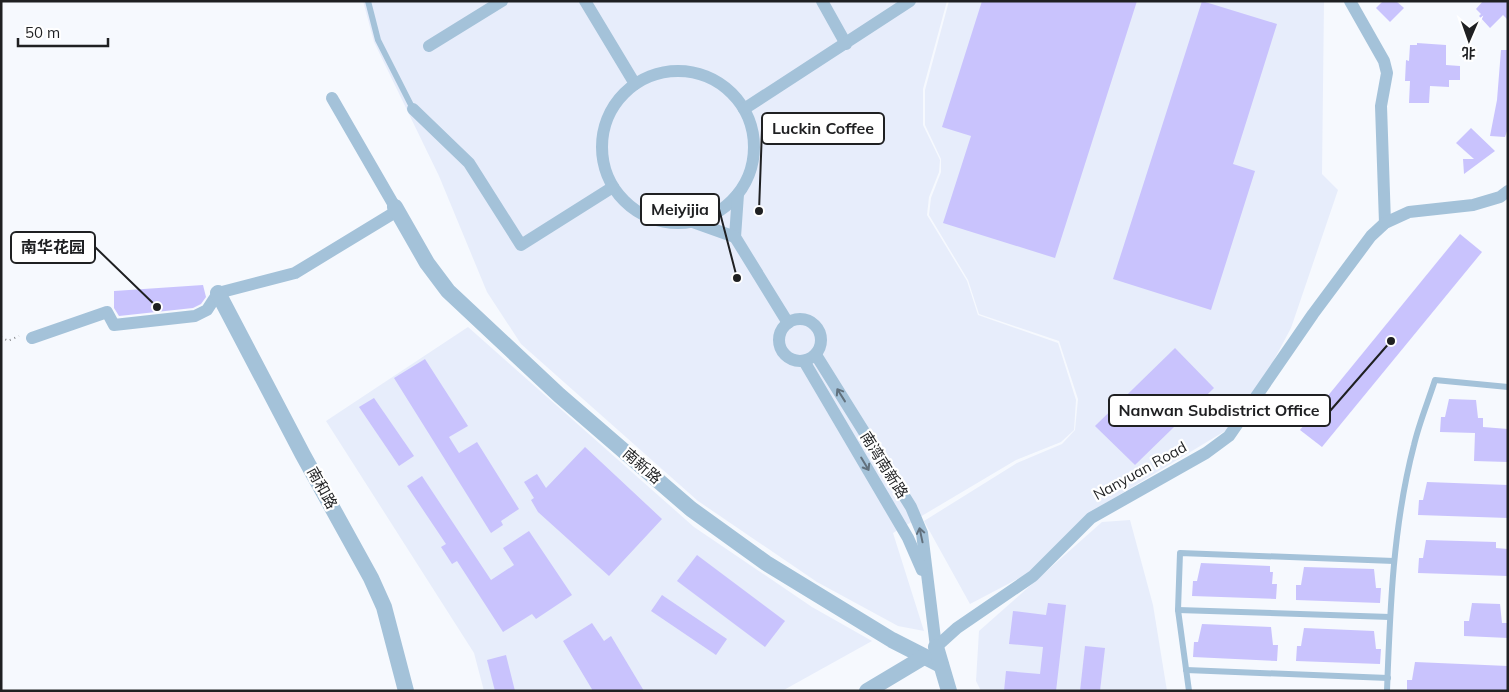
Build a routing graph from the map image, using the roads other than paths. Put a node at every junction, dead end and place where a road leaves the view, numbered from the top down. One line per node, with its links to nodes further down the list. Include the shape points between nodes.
1 (368, 1): 11 (lane, via 378,40)
2 (502, 1): 8 (street)
3 (585, 1): 9 (street)
4 (822, 1): 7 (street)
5 (910, 1): 7 (street)
6 (1350, 1): 18 (street, via 1384,61 1387,73 1381,106)
7 (846, 44): 12 (street)
8 (429, 46)
9 (636, 84): 12 (street, via 662,73 698,74 722,84); 13 (street, via 618,100 602,137 603,157)
10 (332, 98): 16 (street)
11 (413, 109): 13 (street, via 469,163 521,245)
12 (744, 109): 15 (street, via 755,147 751,172)
13 (613, 187): 17 (street, via 629,205 651,218 674,223)
14 (1508, 192): 18 (street, via 1474,205 1409,212)
15 (738, 194): 17 (street, via 719,212); 19 (street)
16 (396, 209): 20 (street, via 295,274); 29 (street, 南新路, via 427,263 448,291 559,395 691,509 766,563 892,640)
17 (693, 222): 19 (street)
18 (1385, 223): 29 (street, Nanyuan Road, via 1371,236 1313,314 1229,436 1206,453 1091,518 1033,576 957,628)
19 (736, 237): 21 (street)
20 (218, 293): 22 (street, via 207,310 195,316 114,325 107,312); 32 (street, 南和路, via 384,606)
21 (788, 322): 23 (street, via 778,339 781,350 792,360); 23 (street, via 802,319 819,330 822,343)
22 (26, 337)
23 (810, 358): 26 (street, 南湾南新路, one-way to 26, via 908,538); 26 (street, 南湾南新路, one-way to 23, via 922,533 911,507)
24 (1508, 387): 25 (lane, via 1435,380 1414,445)
25 (1394, 561): 27 (lane, via 1180,553); 28 (lane)
26 (927, 584): 29 (street, 南湾南新路)
27 (1178, 610): 28 (lane); 30 (lane)
28 (1390, 617): 31 (lane)
29 (930, 652): 33 (street); 34 (street, 南湾南新路, via 941,665)
30 (1186, 670): 31 (lane); 35 (lane)
31 (1388, 678): 36 (lane)
32 (406, 691)
33 (867, 691)
34 (949, 691)
35 (1189, 691)
36 (1387, 691)

